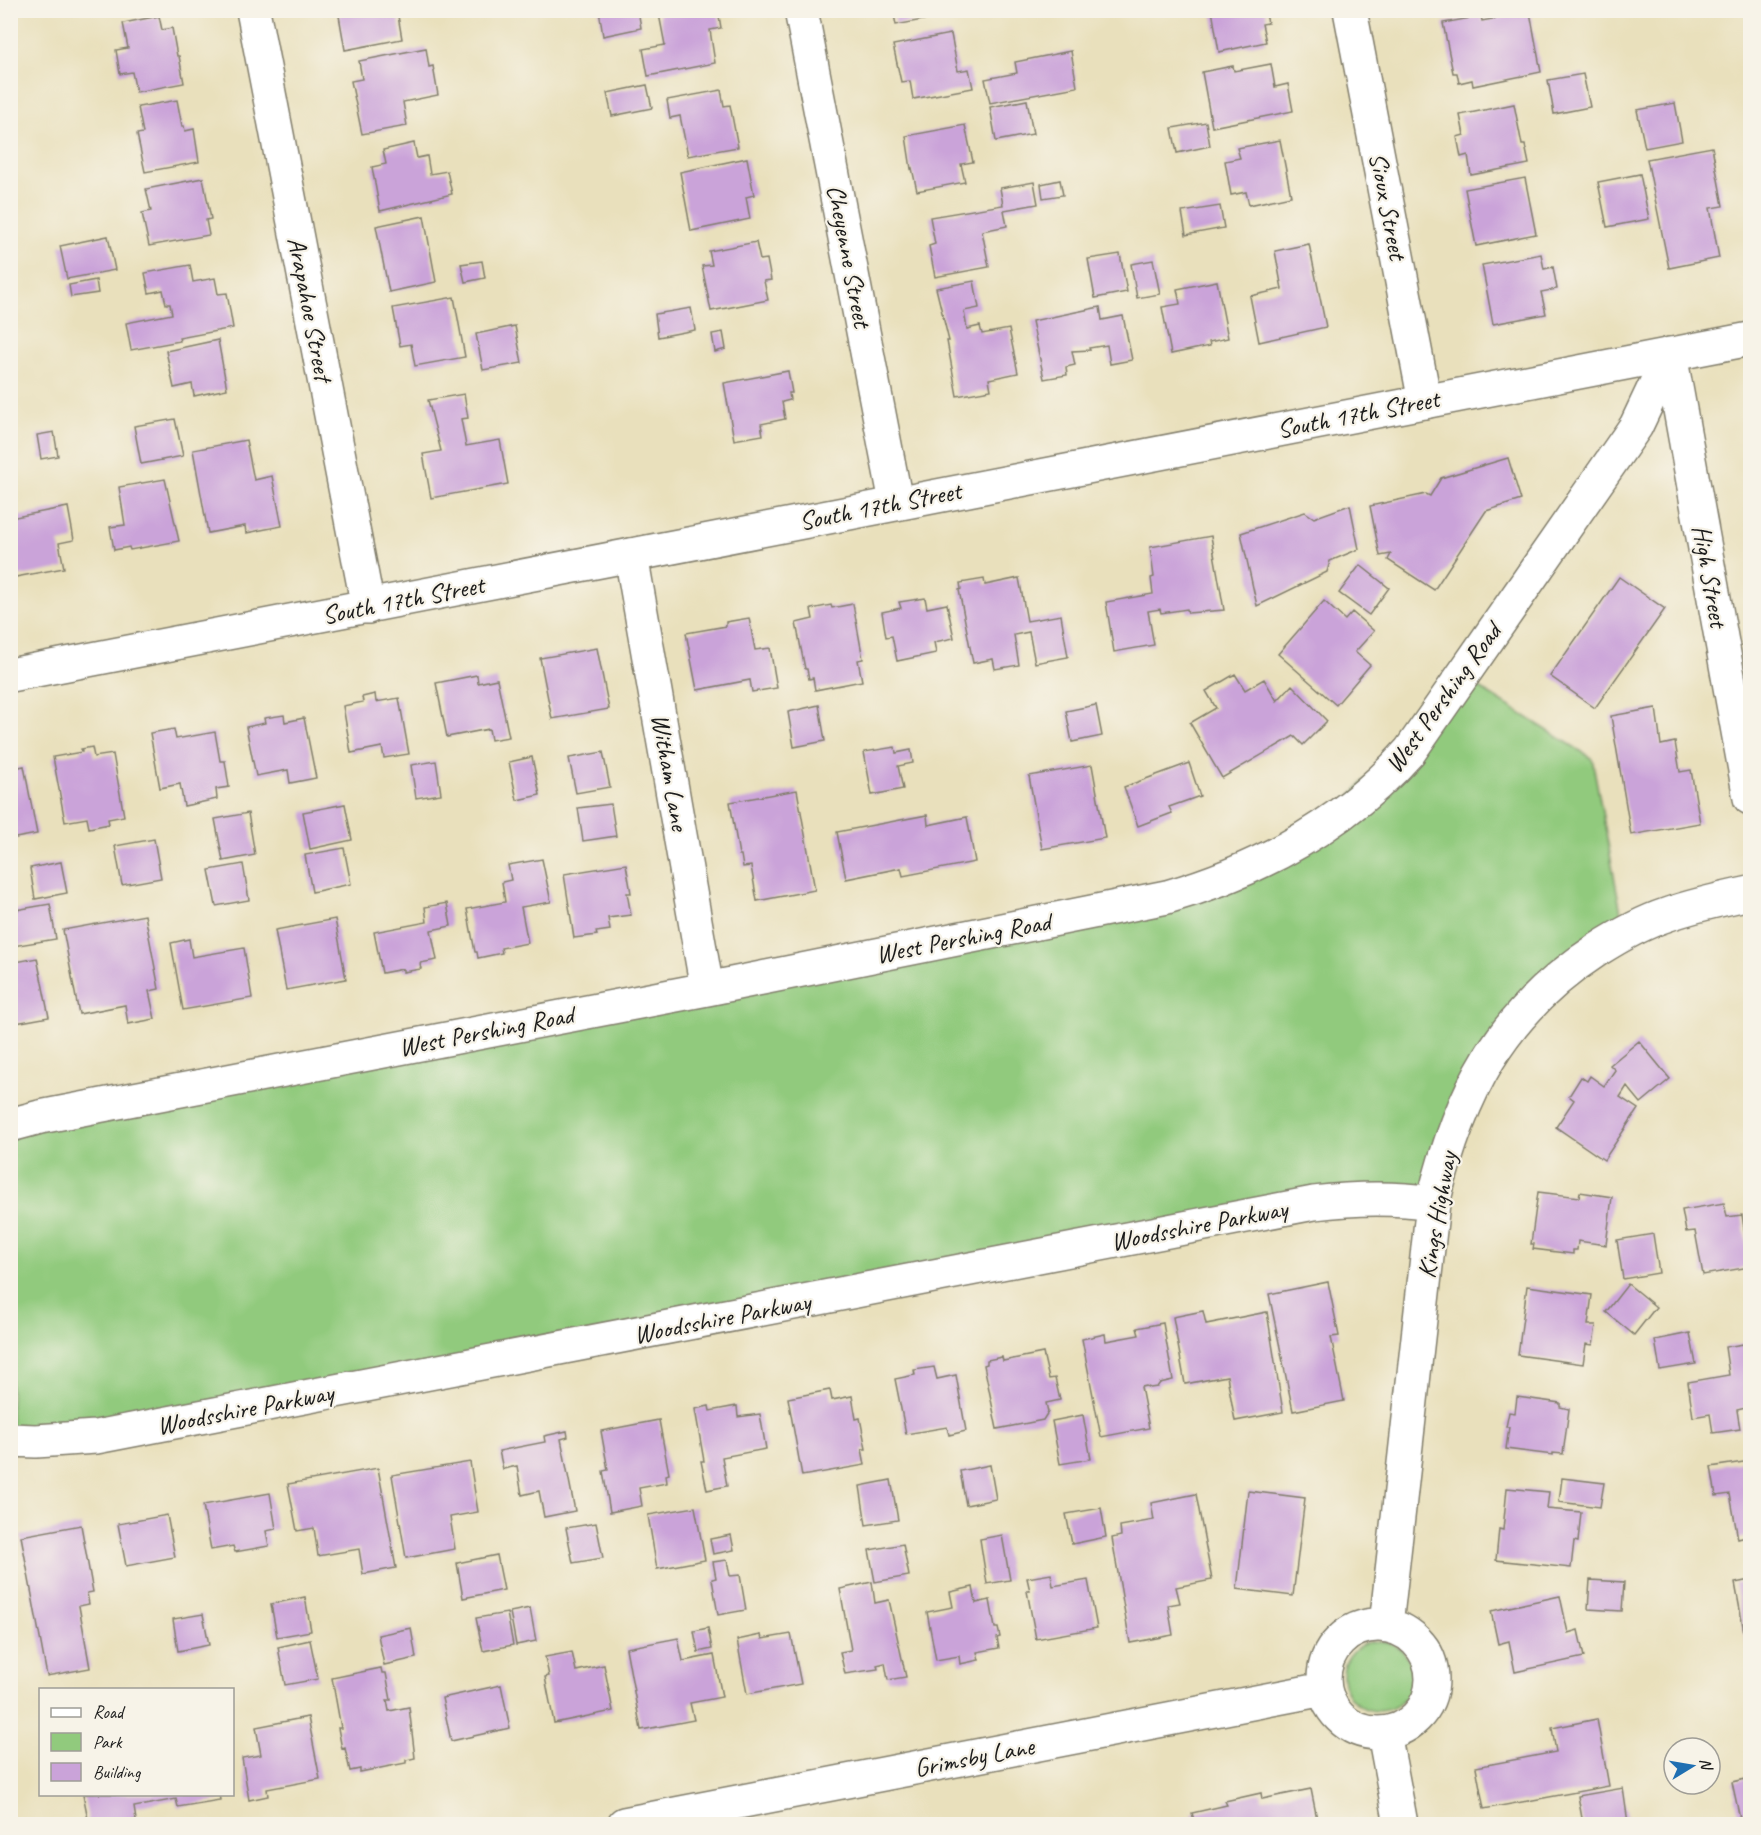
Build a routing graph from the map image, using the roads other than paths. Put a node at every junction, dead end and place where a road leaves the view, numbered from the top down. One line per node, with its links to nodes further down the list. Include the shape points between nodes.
1 (253, 10): 9 (street, Arapahoe Street)
2 (801, 10): 7 (street, Cheyenne Street)
3 (1350, 10): 6 (street, Sioux Street)
4 (1750, 339): 5 (street, South 17th Street)
5 (1670, 354): 6 (street, South 17th Street); 11 (street, High Street); 13 (street, West Pershing Road, via 1636,426 1410,751 1358,802 1316,833 1254,866 1167,897)
6 (1425, 402): 7 (street, South 17th Street)
7 (896, 502): 8 (street, South 17th Street)
8 (631, 555): 9 (street, South 17th Street); 13 (street, Witham Lane)
9 (368, 607): 10 (street, South 17th Street)
10 (10, 675)
11 (1750, 798)
12 (1750, 893): 15 (street, Kings Highway, via 1665,915 1618,937 1549,985 1521,1012 1473,1086 1453,1134)
13 (707, 989): 14 (street, West Pershing Road)
14 (10, 1125)
15 (1433, 1203): 16 (street, Woodsshire Parkway, via 1373,1198 1314,1203 96,1437); 17 (street, Kings Highway)
16 (10, 1440)
17 (1386, 1625): 18 (street, via 1361,1627 1343,1637 1327,1661); 19 (street, via 1402,1630 1419,1644 1430,1662 1432,1679 1420,1714 1405,1726)
18 (1324, 1689): 19 (street, via 1338,1716 1352,1726); 20 (street, Grimsby Lane)
19 (1384, 1733): 21 (street)
20 (624, 1824)
21 (1401, 1824)

